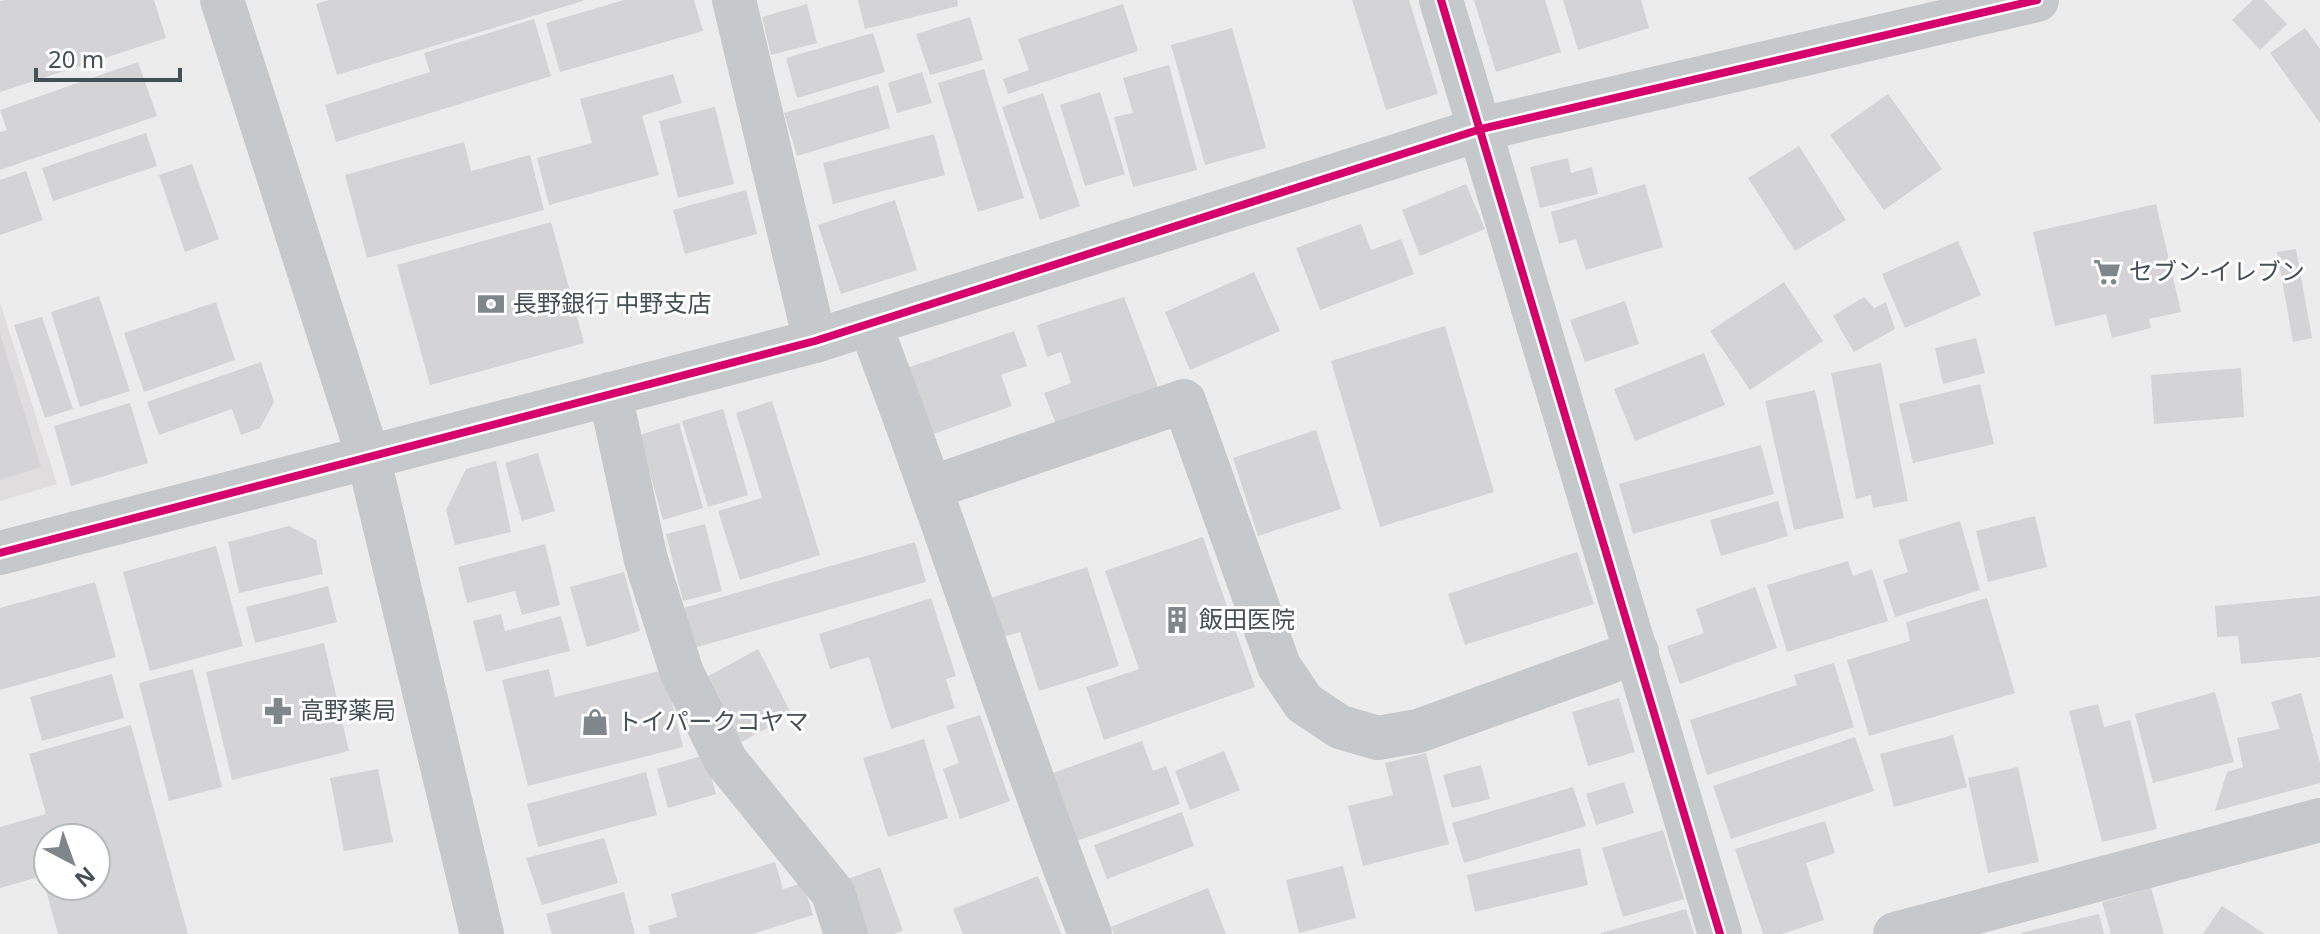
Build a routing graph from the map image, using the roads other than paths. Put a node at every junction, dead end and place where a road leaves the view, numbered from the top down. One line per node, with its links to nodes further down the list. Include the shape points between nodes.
1 (222, 0): 9 (street)
2 (734, 0): 7 (street)
3 (1441, 0): 5 (street)
4 (2037, 0): 5 (street)
5 (1481, 129): 6 (street); 12 (street)
6 (870, 325): 7 (street); 10 (street)
7 (815, 341): 8 (street)
8 (610, 394): 9 (street); 15 (street, via 646,560 682,673 726,761 833,893)
9 (368, 456): 11 (street); 14 (street)
10 (933, 487): 12 (street, via 1184,401 1279,666 1304,703 1340,727 1378,738 1418,731); 16 (street, via 1031,783)
11 (0, 553)
12 (1637, 652): 17 (street)
13 (2320, 820): 18 (street)
14 (482, 934)
15 (846, 934)
16 (1090, 934)
17 (1720, 934)
18 (1895, 934)

